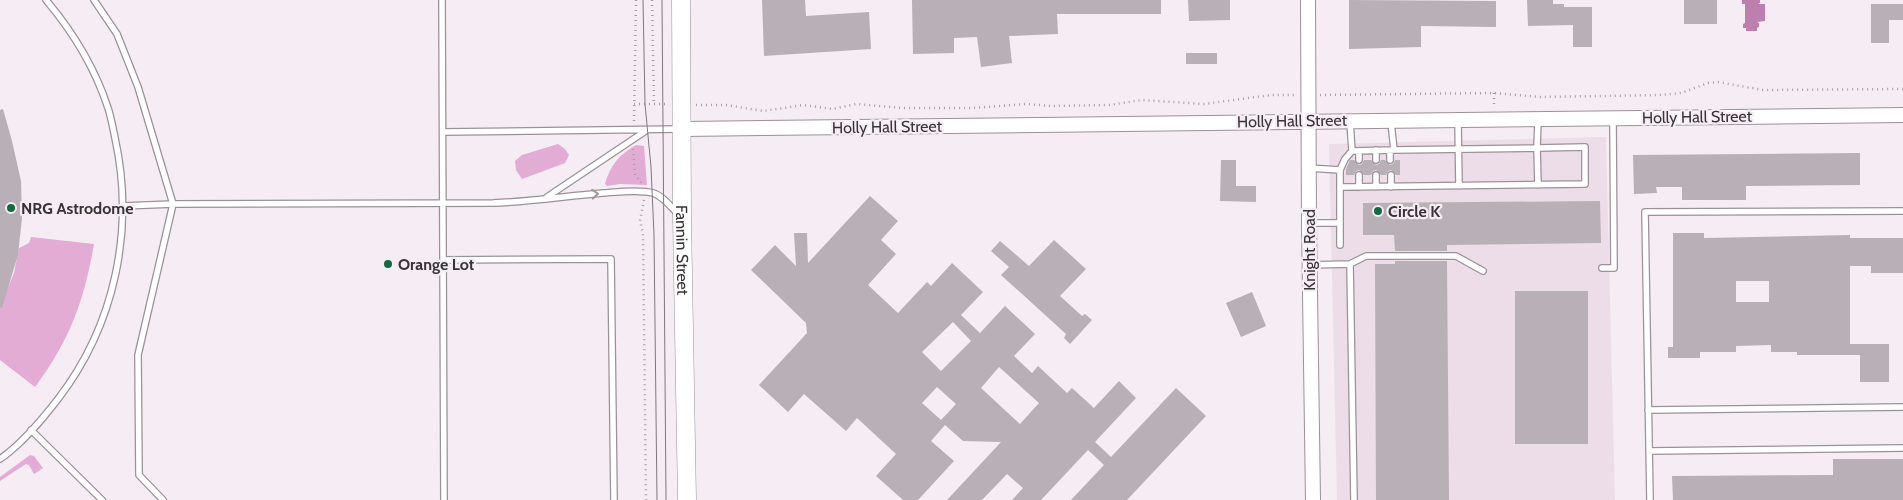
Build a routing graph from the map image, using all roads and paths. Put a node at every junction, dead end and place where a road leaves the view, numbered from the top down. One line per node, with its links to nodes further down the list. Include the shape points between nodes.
1 (46, 0): 47 (lane, via 85,54 108,108 120,159)
2 (94, 0): 46 (lane, via 117,34 138,87)
3 (442, 0): 21 (lane)
4 (636, 0): 12 (path)
5 (652, 0): 9 (path)
6 (681, 0): 19 (main road, Fannin Street)
7 (1308, 0): 18 (street, Knight Road)
8 (1494, 93): 10 (path)
9 (654, 104)
10 (1494, 104)
11 (1903, 115): 14 (street, Holly Hall Street)
12 (634, 116)
13 (1538, 118): 14 (street, Holly Hall Street); 15 (street, Holly Hall Street); 23 (lane)
14 (1613, 118): 56 (lane, via 1614,268)
15 (1458, 119): 17 (street, Holly Hall Street); 26 (lane)
16 (1350, 120): 17 (street, Holly Hall Street); 18 (street, Holly Hall Street); 27 (lane)
17 (1391, 120): 25 (lane)
18 (1308, 121): 19 (street, Holly Hall Street); 31 (street, Knight Road)
19 (682, 129): 20 (lane); 49 (main road, Fannin Street)
20 (647, 130): 21 (lane); 43 (lane)
21 (443, 132): 45 (lane)
22 (633, 147): 37 (path, via 635,175)
23 (1537, 148): 26 (lane); 36 (lane); 36 (lane, via 1584,147 1585,175 1585,184)
24 (1376, 150): 25 (lane); 27 (lane); 29 (lane)
25 (1392, 150): 26 (lane); 30 (lane)
26 (1458, 150): 38 (lane)
27 (1356, 151): 28 (lane); 32 (lane, via 1345,159)
28 (1359, 160)
29 (1376, 160)
30 (1390, 160)
31 (1308, 168): 32 (lane); 50 (street, Knight Road)
32 (1340, 170): 39 (lane)
33 (1359, 175): 40 (lane)
34 (1376, 175): 41 (lane)
35 (1391, 175): 42 (lane)
36 (1538, 185): 38 (lane)
37 (643, 186)
38 (1459, 186): 42 (lane)
39 (1340, 187): 40 (lane); 51 (lane)
40 (1359, 187): 41 (lane)
41 (1376, 187): 42 (lane)
42 (1391, 187)
43 (546, 198): 45 (lane, via 521,202); 49 (lane, one-way to 49, via 615,192 653,193 664,199)
44 (644, 201): 68 (path, via 640,221 643,233)
45 (442, 202): 46 (lane); 53 (lane)
46 (173, 204): 47 (lane); 65 (lane, via 138,356 139,475)
47 (123, 206): 60 (lane, via 121,247 113,287 98,333 74,378)
48 (1903, 211): 59 (lane, via 1645,212)
49 (682, 218): 69 (main road, Fannin Street)
50 (1309, 223): 51 (lane); 55 (street, Knight Road)
51 (1340, 223): 52 (lane)
52 (1340, 245)
53 (443, 260): 66 (lane); 67 (lane, via 611,259)
54 (1350, 264): 55 (lane); 57 (lane, via 1366,256 1456,256); 71 (lane)
55 (1309, 265): 70 (street, Knight Road)
56 (1602, 268)
57 (1482, 271)
58 (1903, 407): 59 (lane)
59 (1648, 410): 62 (lane)
60 (32, 430): 63 (lane); 64 (lane)
61 (1903, 448): 62 (lane)
62 (1649, 451): 72 (lane)
63 (0, 459)
64 (102, 500)
65 (163, 500)
66 (444, 500)
67 (614, 500)
68 (646, 500)
69 (687, 500)
70 (1312, 500)
71 (1354, 500)
72 (1650, 500)

